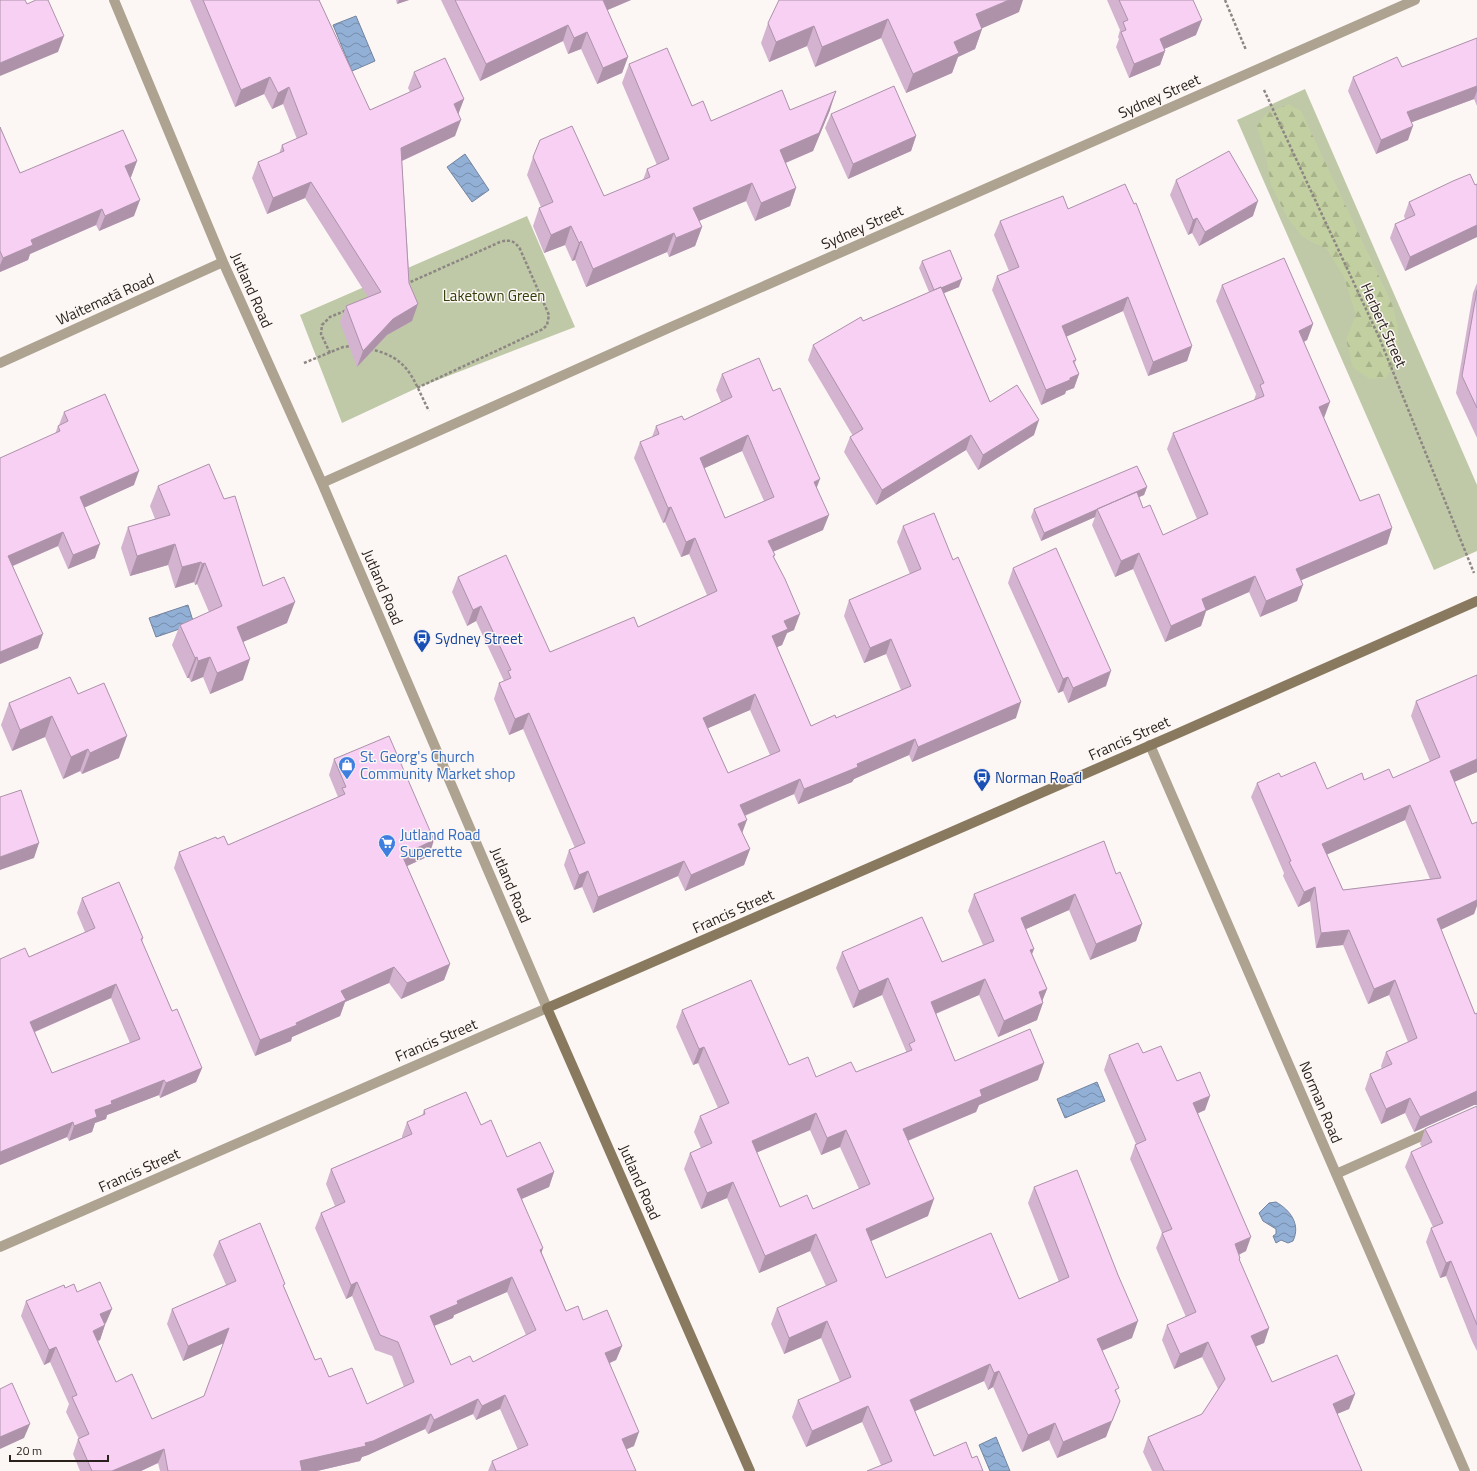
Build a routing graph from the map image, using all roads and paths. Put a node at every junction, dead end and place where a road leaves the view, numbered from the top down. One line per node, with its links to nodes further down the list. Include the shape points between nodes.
1 (114, 0): 6 (street, Jutland Road)
2 (1225, 0): 4 (path)
3 (1415, 0): 16 (street, Sydney Street)
4 (1247, 53)
5 (1264, 90): 17 (path, Herbert Street, via 1379,337)
6 (223, 262): 12 (street, Waitematā Road); 16 (street, Jutland Road)
7 (401, 286): 14 (path, via 500,242 512,240 520,249 549,314 547,325 543,329)
8 (352, 308): 11 (path, via 330,318 322,325 321,334)
9 (357, 347): 11 (path, via 343,347)
10 (368, 349): 14 (path, via 389,354 397,359 412,376)
11 (330, 353): 13 (path)
12 (0, 363)
13 (304, 363)
14 (417, 388): 15 (path)
15 (429, 412)
16 (322, 483): 20 (street, Jutland Road)
17 (1474, 573)
18 (1477, 601): 19 (street, Francis Street)
19 (1150, 745): 20 (street, Francis Street); 22 (street, Norman Road)
20 (547, 1008): 23 (street, Francis Street); 24 (street, Jutland Road)
21 (1441, 1127): 22 (street)
22 (1336, 1174): 25 (street, Norman Road)
23 (0, 1247)
24 (750, 1471)
25 (1465, 1471)

